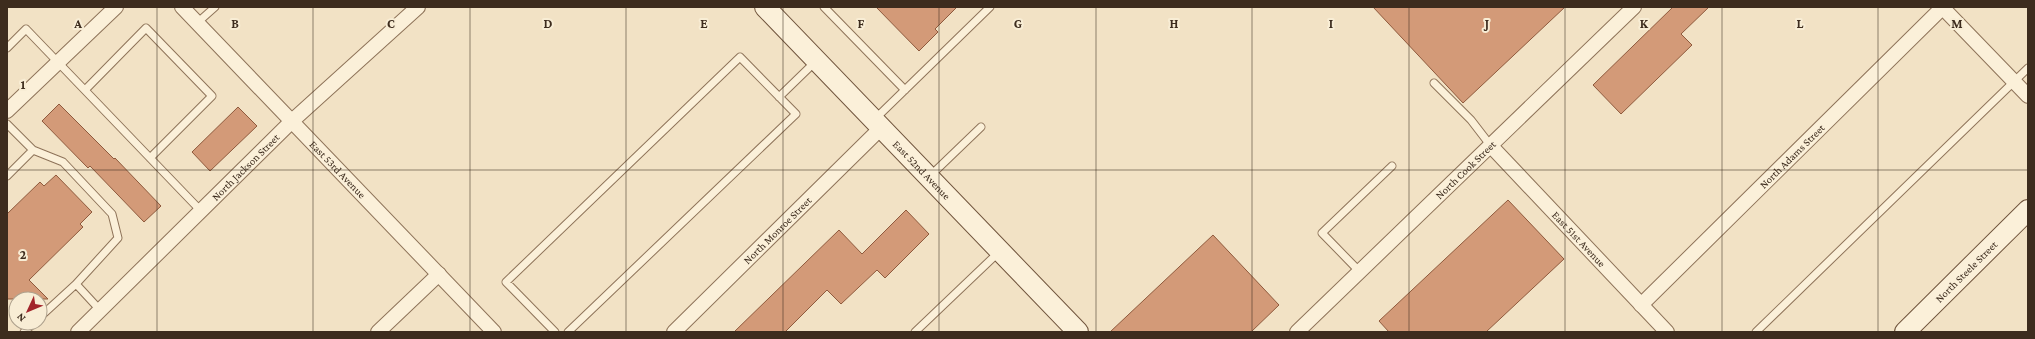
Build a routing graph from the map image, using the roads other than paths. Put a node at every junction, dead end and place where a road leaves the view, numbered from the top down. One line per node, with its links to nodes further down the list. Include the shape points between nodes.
1 (116, 7): 13 (street)
2 (182, 7): 10 (street, East 53rd Avenue)
3 (215, 7): 10 (lane)
4 (418, 7): 22 (street, North Jackson Street)
5 (765, 7): 12 (street, East 52nd Avenue)
6 (824, 7): 18 (lane)
7 (990, 7): 18 (lane)
8 (1634, 7): 26 (street, North Cook Street)
9 (1943, 7): 15 (street); 38 (street, North Adams Street)
10 (198, 23): 22 (street, East 53rd Avenue)
11 (7, 48): 13 (lane, via 26,29)
12 (816, 60): 20 (lane); 24 (street, East 52nd Avenue)
13 (58, 62): 17 (lane); 21 (street)
14 (2028, 68): 15 (lane)
15 (2014, 82): 19 (street); 51 (lane)
16 (1434, 83): 26 (lane, via 1471,120)
17 (85, 90): 28 (lane); 28 (lane, via 146,28 212,96)
18 (905, 90): 24 (lane)
19 (2028, 96)
20 (779, 97): 44 (lane, via 740,57 506,282); 45 (lane, via 796,114)
21 (7, 111)
22 (292, 121): 33 (street, North Jackson Street); 36 (street, East 53rd Avenue)
23 (7, 124): 27 (lane)
24 (878, 124): 31 (street, East 52nd Avenue); 46 (street, North Monroe Street)
25 (981, 127): 31 (lane)
26 (1491, 146): 35 (street, North Cook Street); 38 (street, East 51st Avenue)
27 (33, 150): 30 (lane); 37 (lane, via 63,162 112,214 118,238)
28 (150, 158): 33 (lane)
29 (1392, 166): 35 (lane, via 1322,233)
30 (7, 176)
31 (929, 177): 34 (street, East 52nd Avenue)
32 (2028, 210): 52 (street, North Steele Street)
33 (201, 211): 40 (street, North Jackson Street)
34 (1000, 251): 47 (lane); 48 (street, East 52nd Avenue)
35 (1360, 272): 49 (street, North Cook Street)
36 (439, 274): 42 (street); 43 (street, East 53rd Avenue)
37 (76, 284): 39 (lane); 40 (lane)
38 (1641, 305): 50 (street, East 51st Avenue)
39 (48, 310)
40 (100, 310): 41 (street, North Jackson Street)
41 (78, 332)
42 (378, 332)
43 (494, 332)
44 (555, 332)
45 (568, 332)
46 (674, 332)
47 (915, 332)
48 (1078, 332)
49 (1297, 332)
50 (1667, 332)
51 (1756, 332)
52 (1905, 332)

